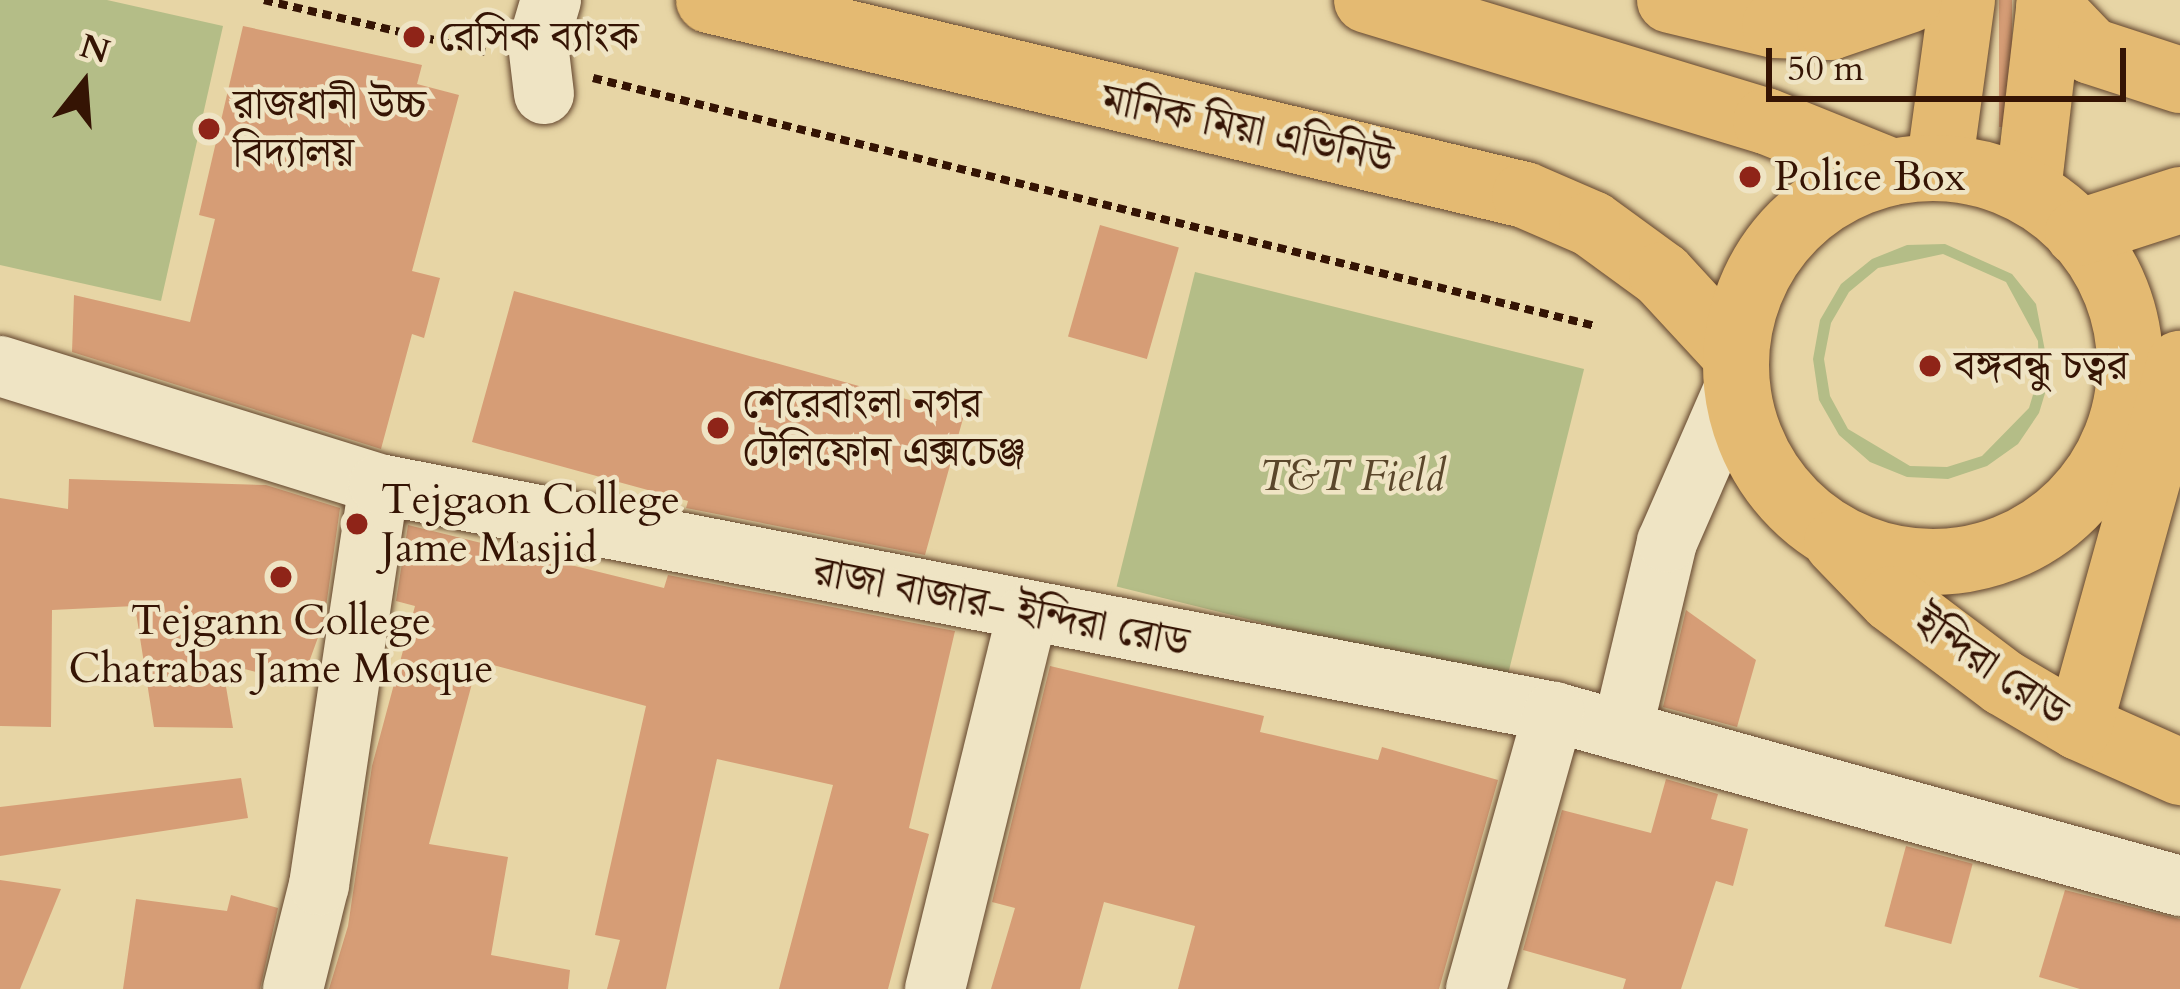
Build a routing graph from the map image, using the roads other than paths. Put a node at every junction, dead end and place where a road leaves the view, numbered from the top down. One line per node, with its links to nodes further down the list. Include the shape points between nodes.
1 (551, 0): 8 (street, via 538,44)
2 (709, 0): 16 (main road, মানিক মিয়া এভিনিউ, via 1525,195 1592,224 1662,275)
3 (1367, 0): 10 (main road)
4 (1670, 0): 5 (main road, via 1775,26 1830,27)
5 (1909, 0)
6 (1962, 0): 10 (main road)
7 (2050, 4): 9 (main road, via 2092,51); 11 (main road)
8 (542, 80)
9 (2180, 80)
10 (1916, 170): 11 (main road); 16 (main road, via 1827,198 1790,228 1743,308)
11 (2028, 191): 13 (main road)
12 (2180, 200): 13 (main road)
13 (2078, 232): 18 (main road, via 2120,303 2129,385 2113,444 2080,496 2014,544 1974,557 1891,557)
14 (2180, 364): 21 (main road)
15 (0, 366): 17 (street, রাজা বাজার- ইন্দিরা রোড)
16 (1735, 369): 18 (main road, via 1766,470); 22 (street, via 1667,542)
17 (379, 484): 19 (street, রাজা বাজার- ইন্দিরা রোড); 25 (street, via 319,885)
18 (1826, 529): 21 (main road, ইন্দিরা রোড, via 1942,640)
19 (1027, 614): 20 (street, রাজা বাজার- ইন্দিরা রোড); 26 (street)
20 (1554, 712): 22 (street, রাজা বাজার- ইন্দিরা রোড); 27 (street)
21 (2078, 727): 23 (main road, ইন্দিরা রোড)
22 (1622, 731): 24 (street, রাজা বাজার- ইন্দিরা রোড)
23 (2180, 772)
24 (2180, 886)
25 (293, 989)
26 (935, 989)
27 (1476, 989)

